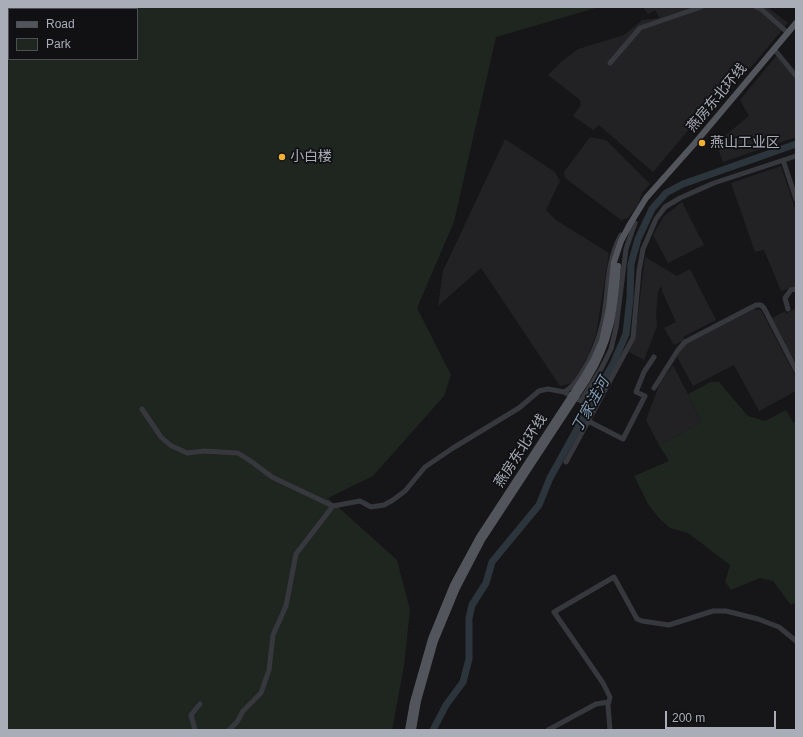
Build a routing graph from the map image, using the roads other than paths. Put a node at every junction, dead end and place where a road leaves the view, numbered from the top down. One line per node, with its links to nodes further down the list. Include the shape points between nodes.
1 (701, 7): 6 (street, via 640,28)
2 (756, 7): 4 (street)
3 (796, 24): 4 (main road, 燕房东北环线)
4 (788, 33): 5 (main road, 燕房东北环线)
5 (774, 49): 7 (street); 11 (main road, 燕房东北环线, via 646,198)
6 (610, 63)
7 (796, 76)
8 (796, 156): 9 (street)
9 (783, 160): 10 (street); 20 (street, via 714,183 664,208 656,219 643,249 633,338)
10 (796, 199)
11 (632, 223): 17 (street, via 614,248 598,339 584,369 572,387); 17 (street, via 611,349 581,401); 18 (main road, 燕房东北环线, via 621,241 614,262 609,309 602,341)
12 (796, 289): 13 (street, via 791,290 785,298)
13 (788, 309)
14 (654, 357): 20 (street, via 644,372 636,392 645,396 623,439)
15 (796, 370): 16 (street, via 764,308 756,305 685,342)
16 (654, 388)
17 (564, 392): 22 (street, via 548,389 539,391 519,408 425,467 405,491 384,505 371,507 360,501)
18 (575, 395): 28 (main road, 燕房东北环线, via 479,537 453,585 431,639 413,702); 29 (main road, 燕房东北环线, via 482,540 457,588 435,641)
19 (142, 409): 22 (street, via 161,437 170,445 187,453 204,451 238,454 272,477)
20 (588, 421): 21 (street)
21 (566, 462)
22 (333, 506): 27 (street, via 296,554 286,606 273,635 269,670 261,693 243,711)
23 (796, 641): 24 (street, via 778,627 758,619 718,610 669,625 642,621 637,619 614,577 554,612 603,683 610,698)
24 (609, 702): 30 (street, via 596,704); 31 (street)
25 (200, 704): 26 (street, via 191,715)
26 (195, 730)
27 (230, 730)
28 (408, 730)
29 (412, 730)
30 (548, 730)
31 (610, 730)

